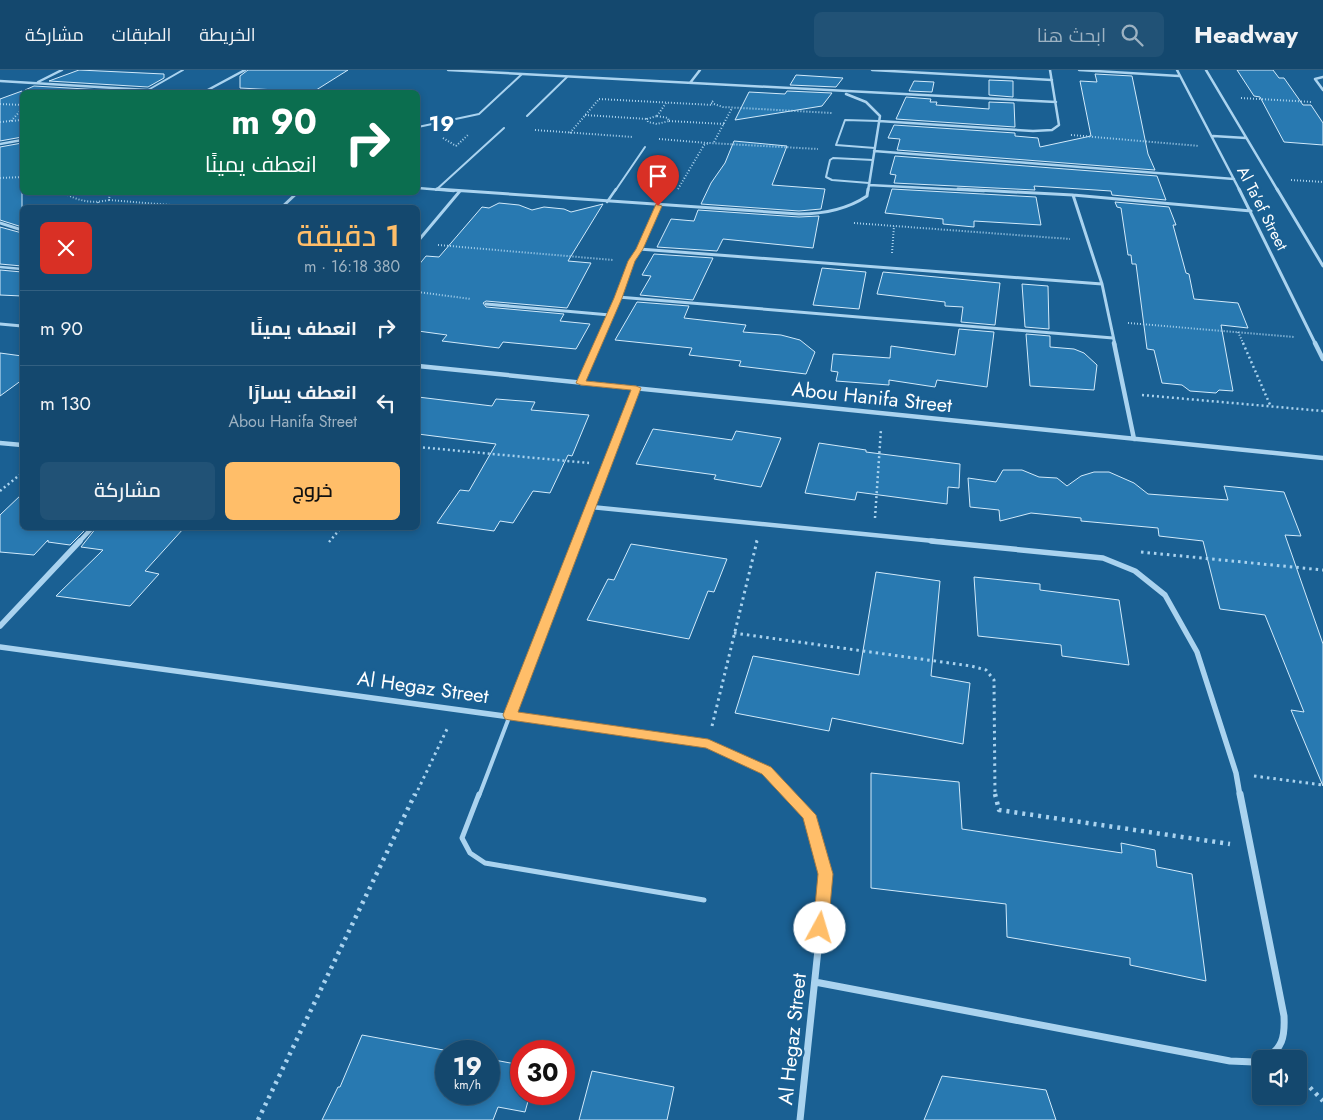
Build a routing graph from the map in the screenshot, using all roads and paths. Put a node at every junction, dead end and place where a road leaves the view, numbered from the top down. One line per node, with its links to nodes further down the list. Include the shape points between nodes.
1 (62, 70): 20 (street)
2 (183, 70): 23 (lane)
3 (245, 70): 24 (street)
4 (448, 70): 12 (street)
5 (535, 70): 13 (street)
6 (700, 70): 21 (street)
7 (872, 70): 19 (street)
8 (1050, 70): 19 (street)
9 (1080, 70): 15 (street)
10 (1177, 70): 15 (street, Al Ta'ef Street)
11 (1206, 70): 27 (street, Al Ta'ef Street)
12 (522, 74): 13 (street); 48 (lane, via 479,114)
13 (531, 75): 14 (street)
14 (567, 76): 17 (street); 39 (lane)
15 (1179, 76): 52 (street, Al Ta'ef Street)
16 (1323, 77): 25 (street, via 1315,79)
17 (616, 79): 21 (street); 28 (path)
18 (0, 80): 20 (street)
19 (1052, 80): 30 (street)
20 (38, 82): 23 (street)
21 (690, 83): 22 (street)
22 (721, 85): 26 (street); 33 (path, via 712,103)
23 (148, 90)
24 (208, 90)
25 (1323, 90)
26 (836, 91): 30 (street); 46 (street, via 867,102 876,109)
27 (1220, 97): 31 (path); 55 (street, Al Ta'ef Street)
28 (599, 99): 29 (path); 38 (path)
29 (666, 102): 33 (path); 40 (path)
30 (1056, 102): 50 (street, via 1060,125)
31 (1314, 102)
32 (0, 104): 34 (path)
33 (716, 105): 35 (path)
34 (20, 107)
35 (732, 108): 37 (path); 47 (path)
36 (20, 110): 43 (path)
37 (840, 114)
38 (585, 115): 41 (path); 51 (path)
39 (527, 116)
40 (657, 116): 41 (path); 44 (path)
41 (647, 119): 44 (path, via 653,124)
42 (20, 120): 43 (path)
43 (11, 121): 45 (path)
44 (669, 121): 47 (path)
45 (0, 122)
46 (879, 122): 50 (street); 64 (street); 64 (lane, via 845,120 836,145)
47 (724, 124): 58 (path)
48 (420, 127)
49 (504, 128): 51 (path); 65 (lane)
50 (1043, 131): 62 (path)
51 (570, 133): 54 (path)
52 (1214, 136): 55 (street); 62 (street, Al Ta'ef Street)
53 (441, 137): 65 (path)
54 (635, 138)
55 (1246, 138): 69 (street, Al Ta'ef Street)
56 (654, 139): 60 (path)
57 (20, 140): 59 (street)
58 (714, 142): 60 (path); 63 (path)
59 (0, 143)
60 (709, 143): 87 (path, via 704,145)
61 (645, 147): 82 (lane)
62 (1219, 148): 70 (street, Al Ta'ef Street)
63 (825, 150)
64 (874, 150): 66 (street); 70 (street)
65 (471, 158): 74 (lane)
66 (873, 160): 72 (street); 72 (lane, via 832,158 826,177)
67 (20, 177): 68 (path)
68 (0, 178)
69 (1270, 178): 71 (path); 98 (street, Al Ta'ef Street)
70 (1234, 179): 89 (street, Al Ta'ef Street)
71 (1323, 182)
72 (869, 184): 79 (street); 88 (street, via 867,196 855,205)
73 (420, 188): 74 (street)
74 (436, 190): 75 (street)
75 (460, 191): 82 (street); 93 (street)
76 (67, 195): 81 (path, via 80,202)
77 (111, 195): 80 (path)
78 (295, 195): 85 (street)
79 (1074, 195): 89 (street); 94 (street)
80 (109, 200): 81 (path); 84 (path)
81 (98, 202): 83 (path)
82 (607, 202): 86 (street)
83 (98, 205)
84 (171, 205)
85 (284, 205)
86 (658, 206): 87 (street); 96 (street)
87 (667, 206): 88 (street, via 791,214)
88 (836, 211): 91 (path, via 838,216 855,223)
89 (1251, 211): 112 (street, Al Ta'ef Street)
90 (0, 223): 92 (street)
91 (894, 226): 94 (path); 100 (path)
92 (20, 229)
93 (420, 240)
94 (1088, 240): 102 (street)
95 (437, 245): 97 (path)
96 (640, 249): 97 (street); 100 (street)
97 (631, 261): 104 (street)
98 (1323, 266)
99 (0, 267): 101 (lane)
100 (890, 268): 102 (street)
101 (20, 269)
102 (1102, 284): 107 (street)
103 (420, 292): 105 (path)
104 (618, 298): 106 (street); 111 (street)
105 (486, 304): 106 (street)
106 (610, 315): 115 (street)
107 (1110, 322): 110 (path); 111 (street)
108 (1, 325): 109 (street)
109 (20, 326)
110 (1238, 332): 112 (path); 118 (path)
111 (1113, 338): 117 (street)
112 (1312, 338): 113 (street, Al Ta'ef Street)
113 (1323, 359)
114 (420, 366): 115 (street, Abou Hanifa Street)
115 (581, 383): 116 (street, Abou Hanifa Street)
116 (636, 388): 120 (street, Abou Hanifa Street); 126 (street)
117 (1124, 394): 118 (path); 121 (street)
118 (1271, 407): 119 (path)
119 (1323, 411)
120 (882, 413): 121 (street, Abou Hanifa Street); 133 (path)
121 (1134, 439): 125 (street, Abou Hanifa Street)
122 (0, 444): 123 (street)
123 (20, 445)
124 (420, 447): 126 (path)
125 (1323, 458)
126 (608, 465): 129 (street)
127 (20, 475): 128 (path)
128 (0, 491)
129 (591, 507): 130 (street); 141 (street)
130 (760, 524): 133 (street); 138 (path)
131 (90, 530): 137 (street)
132 (339, 530): 134 (path)
133 (874, 535): 143 (street, via 1103,558 1135,571 1165,595 1197,652)
134 (329, 542)
135 (1166, 554): 136 (path)
136 (1323, 570)
137 (0, 626)
138 (734, 633): 142 (path); 145 (path, via 986,670 994,680 995,799 999,810)
139 (0, 647): 140 (street, Al Hegaz Street)
140 (457, 708): 141 (street, Al Hegaz Street); 152 (path)
141 (510, 715): 142 (street, Al Hegaz Street); 146 (lane, via 462,838 470,853 485,863)
142 (708, 744): 147 (street, Al Hegaz Street, via 766,770 809,815 826,874)
143 (1236, 773): 144 (path); 145 (street)
144 (1323, 785)
145 (1251, 847): 148 (street, via 1284,1016 1285,1039)
146 (704, 900)
147 (815, 982): 149 (street); 153 (street, Al Hegaz Street)
148 (1277, 1050)
149 (1252, 1062)
150 (1307, 1084): 151 (path)
151 (1323, 1101)
152 (258, 1120)
153 (800, 1120)

